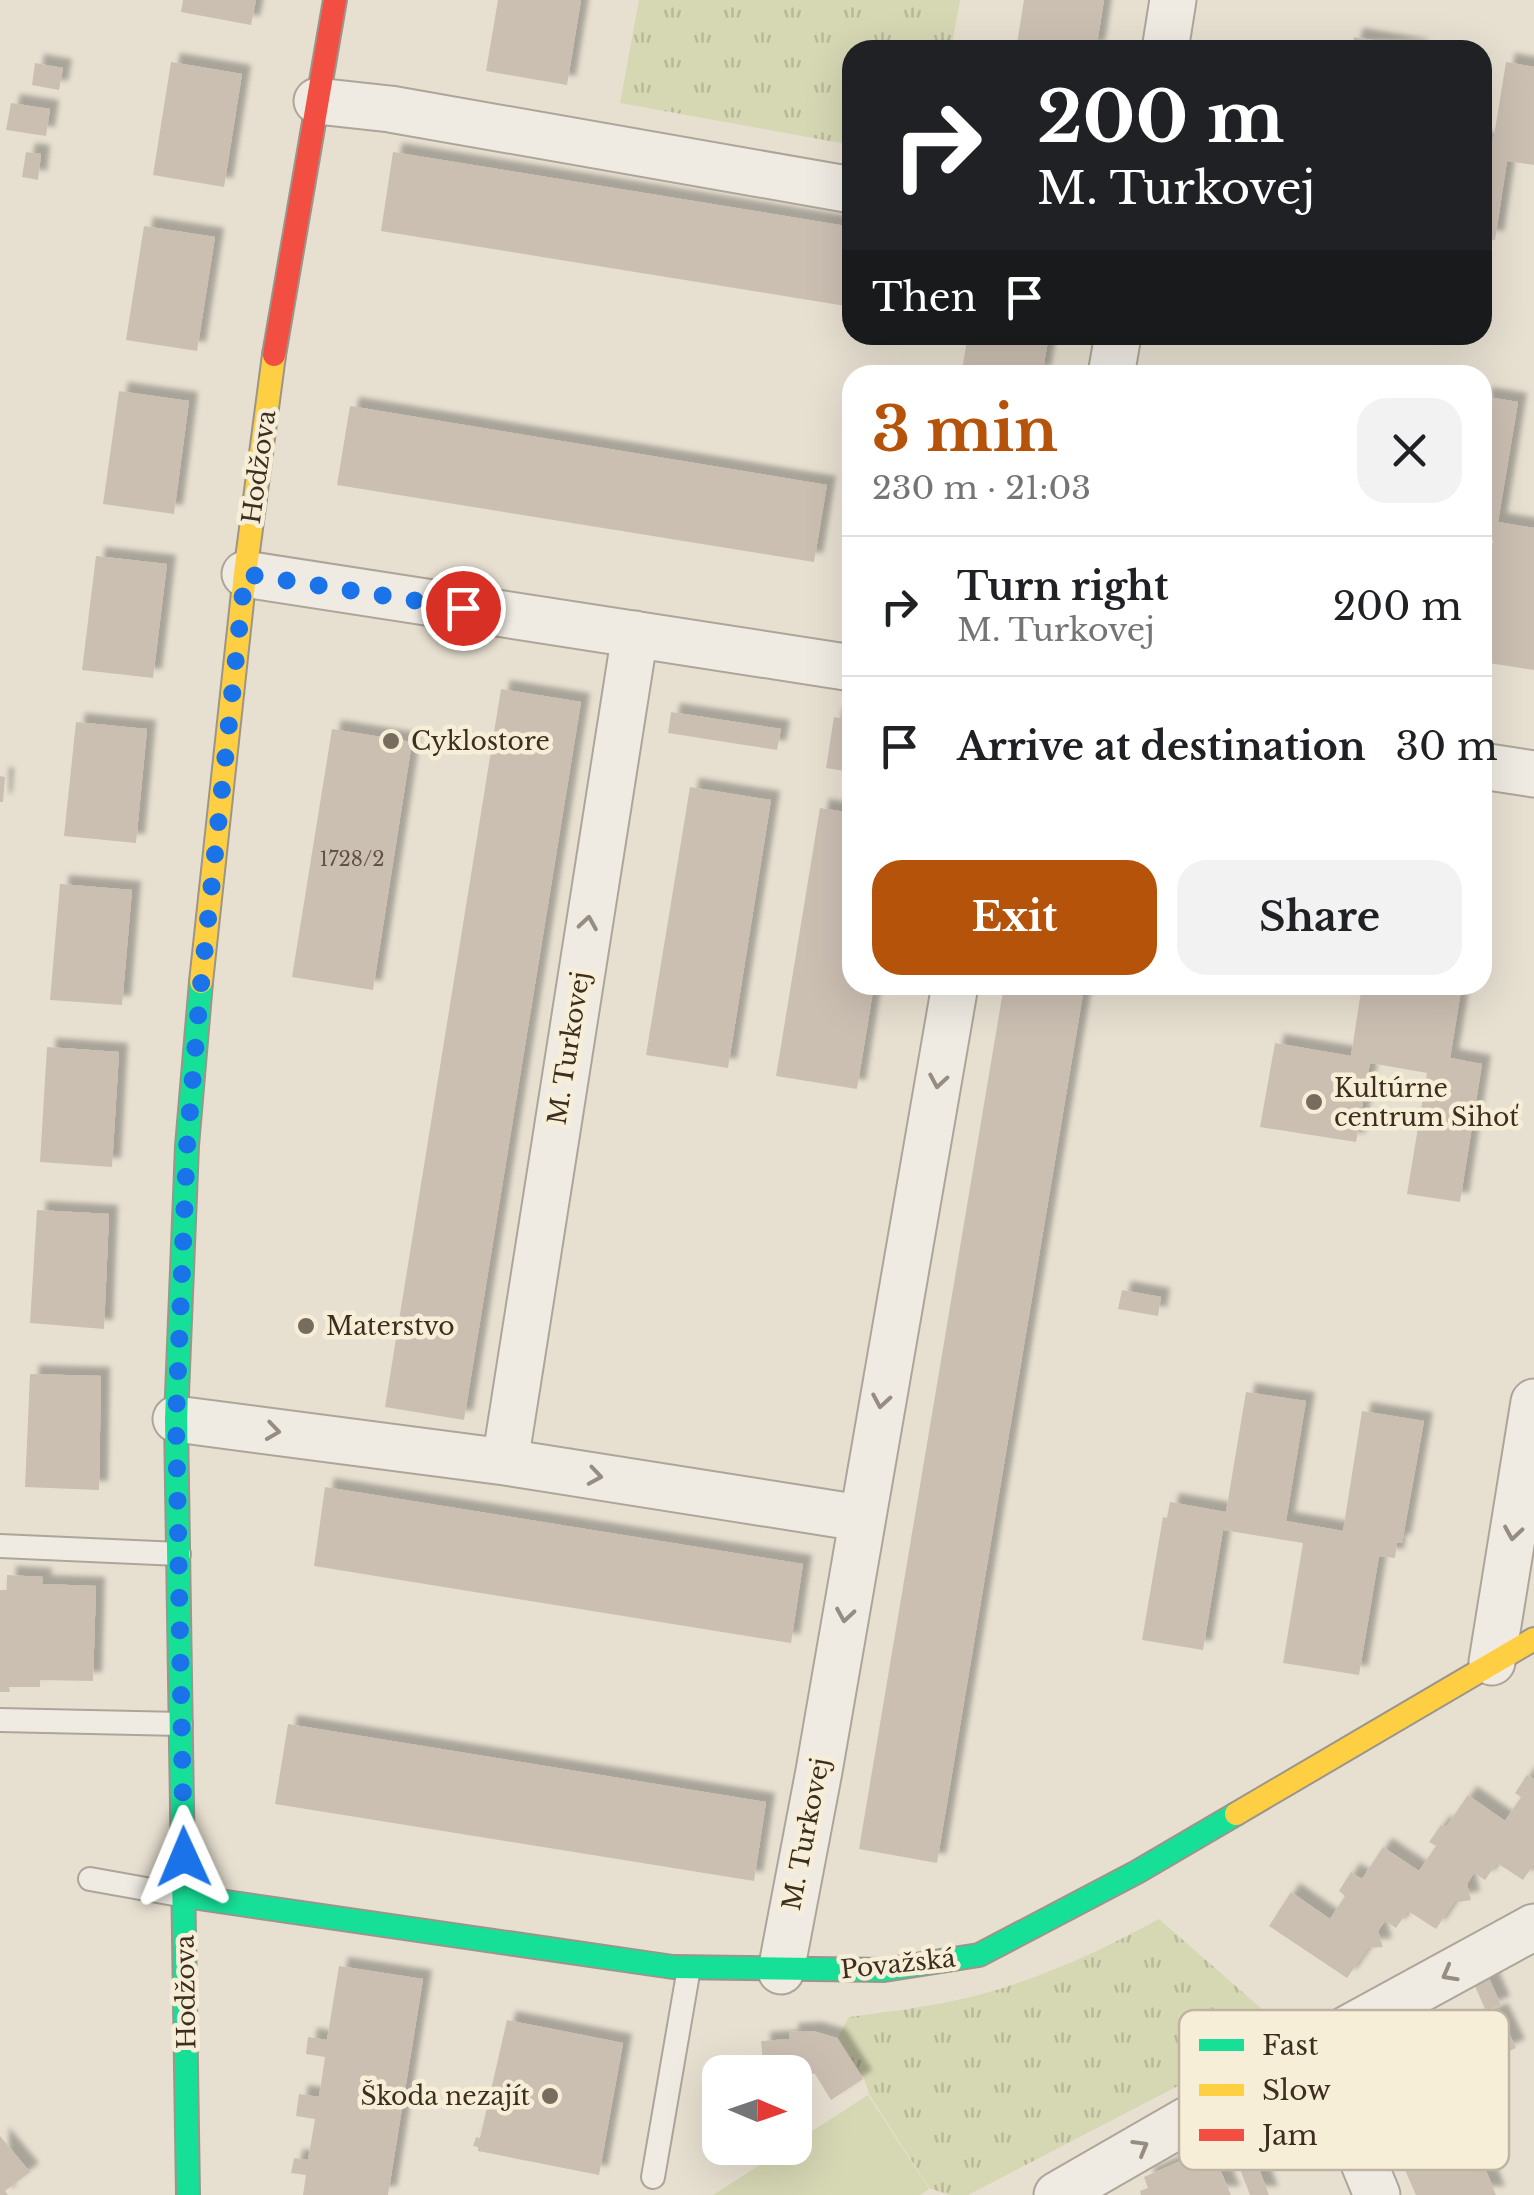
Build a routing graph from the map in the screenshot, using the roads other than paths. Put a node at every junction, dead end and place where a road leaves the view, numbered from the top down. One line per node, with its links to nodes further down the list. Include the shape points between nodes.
1 (335, 0): 4 (street, Hodžova)
2 (1173, 0): 3 (street)
3 (1166, 40)
4 (317, 101): 5 (street); 6 (street, Hodžova)
5 (842, 188)
6 (245, 574): 7 (street); 13 (street, Hodžova, via 187,1146)
7 (635, 634): 8 (street); 14 (street, M. Turkovej, one-way to 7)
8 (842, 666)
9 (1492, 768): 10 (street)
10 (1534, 774)
11 (952, 995): 15 (street, M. Turkovej, one-way to 15)
12 (1534, 1402): 19 (street, one-way to 19)
13 (176, 1420): 14 (street, one-way to 14); 17 (street, Hodžova)
14 (506, 1462): 15 (street, one-way to 15)
15 (860, 1518): 26 (street, M. Turkovej, one-way to 26)
16 (0, 1546): 17 (lane)
17 (180, 1554): 21 (street, Hodžova)
18 (1534, 1640): 19 (street, Považská)
19 (1492, 1662): 26 (street, Považská, via 1137,1872 979,1955 884,1970)
20 (0, 1720): 21 (lane)
21 (182, 1724): 23 (street, Hodžova)
22 (90, 1880): 23 (lane)
23 (184, 1896): 25 (street, Považská); 31 (street, Hodžova)
24 (1534, 1927): 27 (street, one-way to 27)
25 (689, 1968): 26 (street, Považská); 30 (lane)
26 (781, 1971)
27 (1382, 2010)
28 (1179, 2125): 32 (street, one-way to 28)
29 (1367, 2170): 33 (street)
30 (653, 2177)
31 (188, 2195)
32 (1056, 2195)
33 (1377, 2195)

